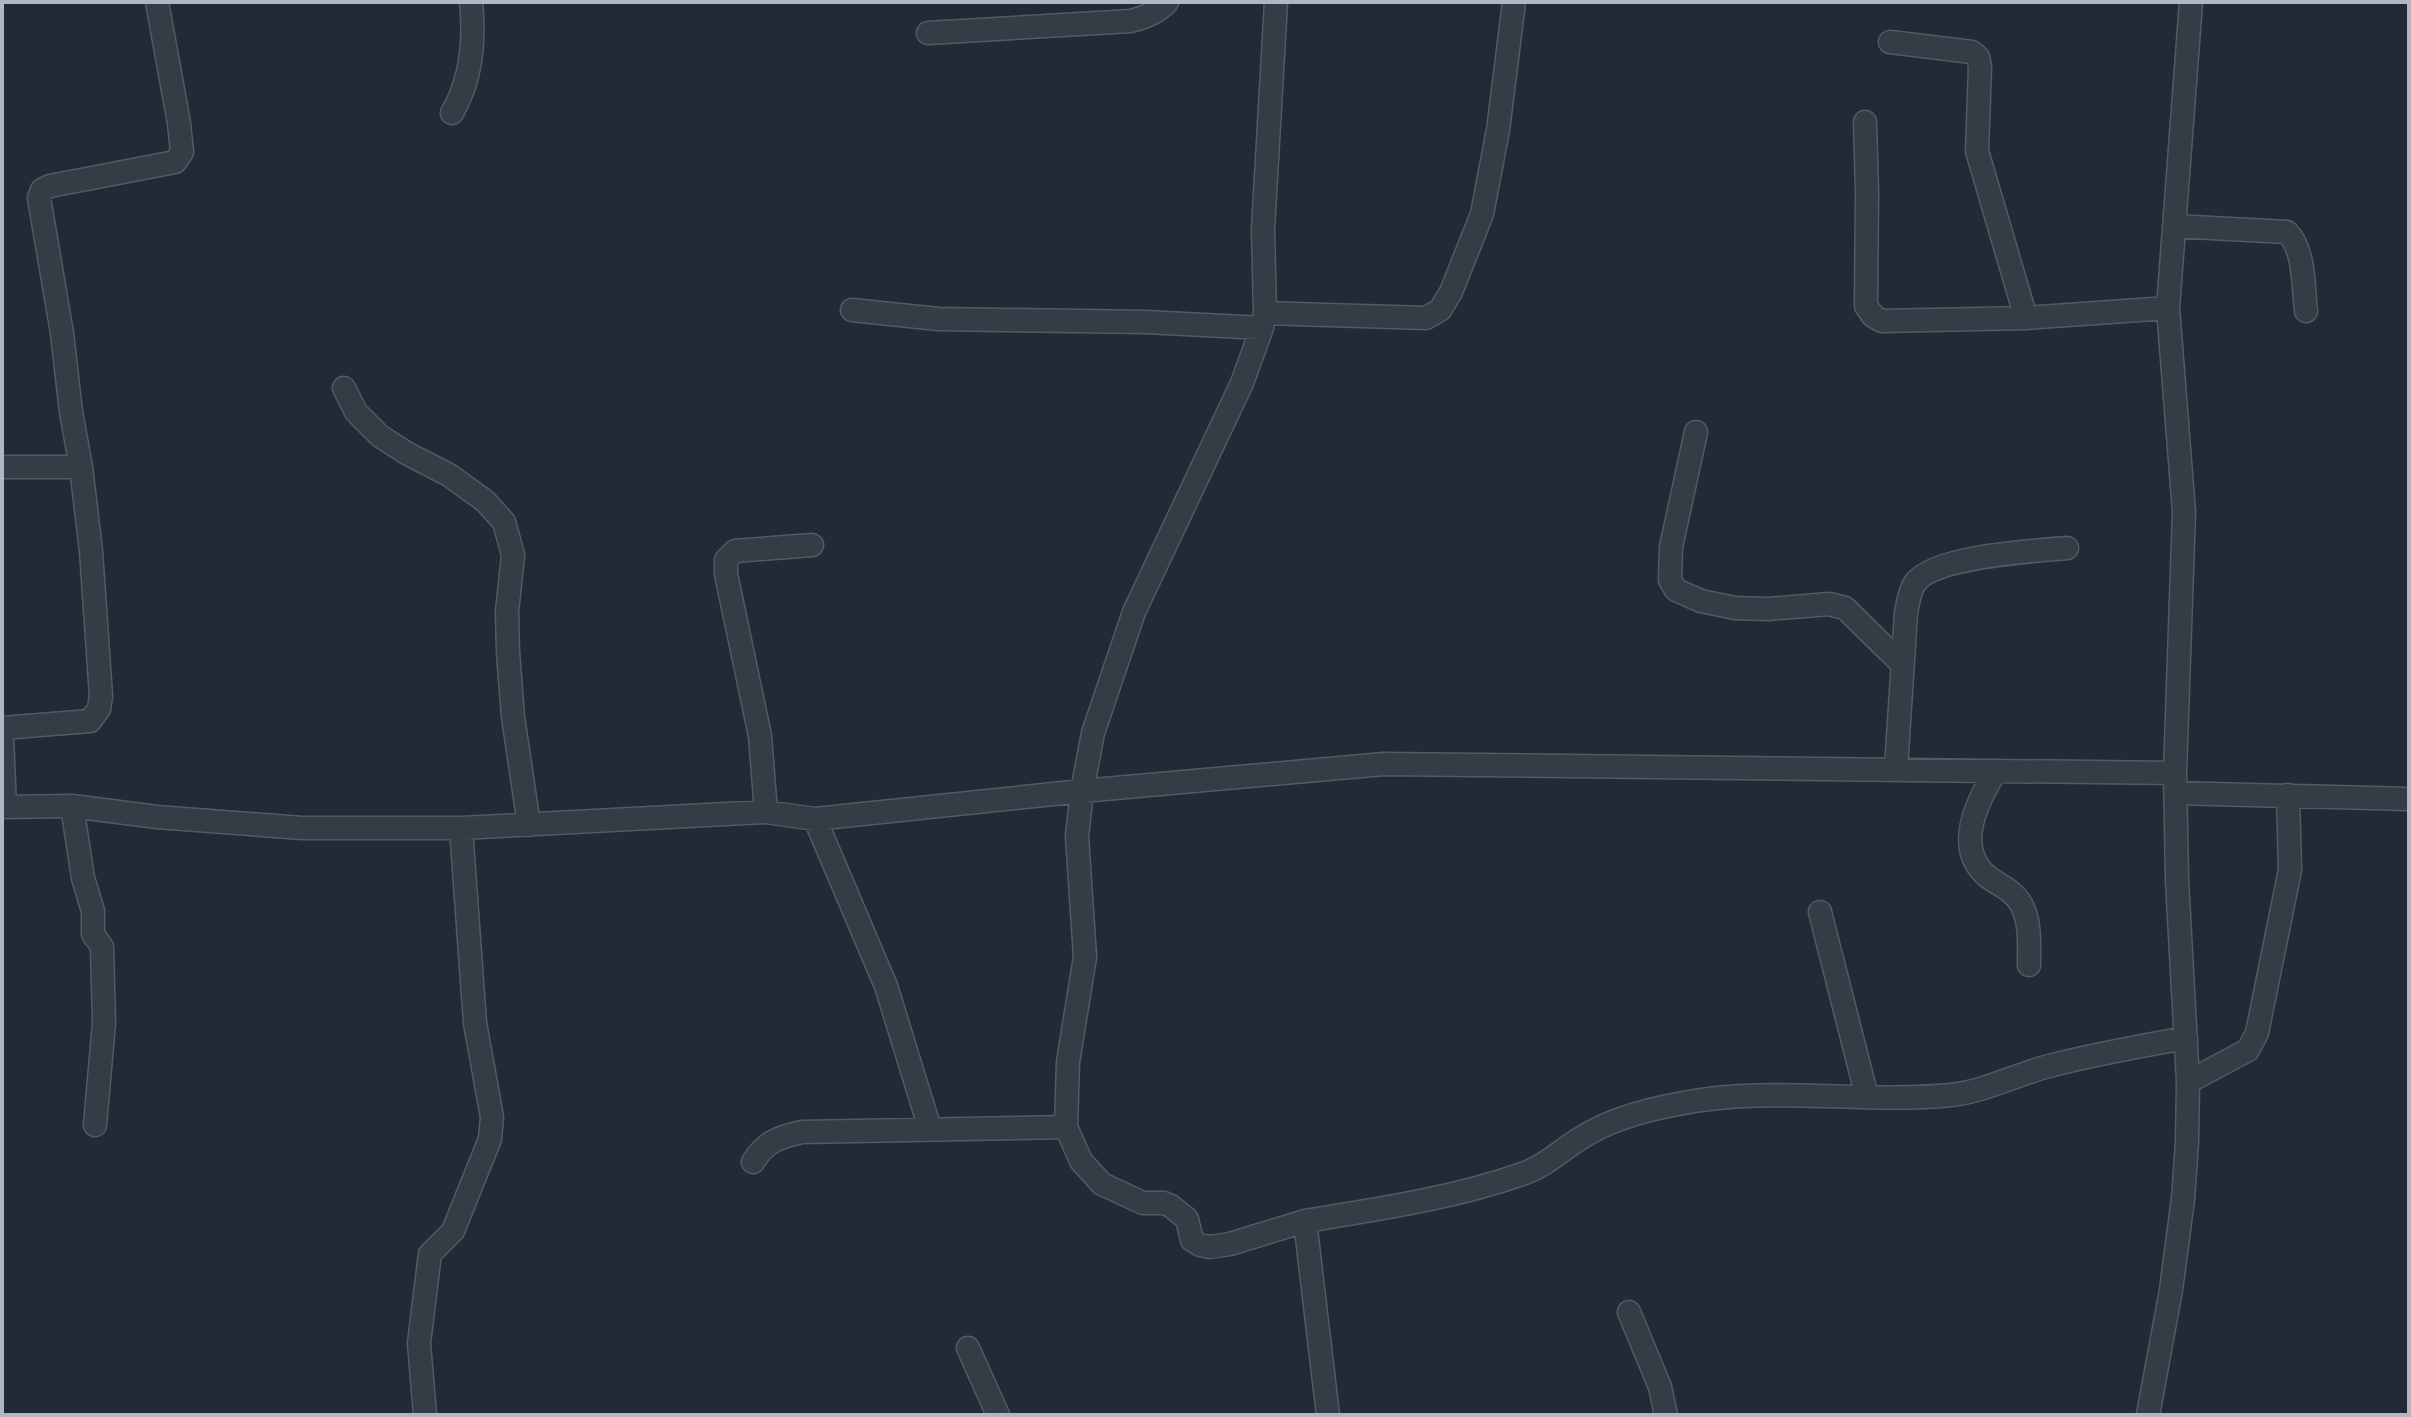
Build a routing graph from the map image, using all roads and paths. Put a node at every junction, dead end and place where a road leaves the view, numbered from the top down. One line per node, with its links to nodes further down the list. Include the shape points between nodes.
1 (157, 2): 20 (street, via 179,123 179,157 175,162 50,186 39,198)
2 (471, 2): 9 (street, via 470,67)
3 (1167, 2): 7 (street, via 1131,21)
4 (1276, 2): 16 (street, via 1263,229)
5 (1514, 2): 16 (street, via 1482,214 1440,310 1426,318 1300,316)
6 (2191, 2): 11 (street)
7 (928, 33)
8 (1890, 42): 15 (street, via 1978,57 1977,151)
9 (452, 113)
10 (1865, 122): 15 (street, via 1866,306 1873,316 1882,321)
11 (2174, 226): 12 (street); 14 (street, via 2287,232 2299,253)
12 (2168, 308): 15 (street); 28 (street, via 2184,512)
13 (852, 310): 16 (street, via 938,319)
14 (2306, 311)
15 (2026, 318)
16 (1264, 321): 29 (street, via 1242,383 1134,612 1093,733)
17 (344, 388): 36 (street, via 356,412 380,436 449,475 504,522 513,555 507,612 513,717)
18 (1696, 432): 23 (street, via 1671,547 1670,580 1676,590 1735,608 1845,608)
19 (2, 467): 20 (street)
20 (81, 467): 24 (street, via 99,709 90,721)
21 (812, 545): 34 (street, via 735,551 726,560 760,736)
22 (2067, 548): 23 (street, via 1954,562 1916,581 1909,595)
23 (1902, 664): 26 (street)
24 (2, 728)
25 (2, 737): 33 (street)
26 (1896, 769): 27 (street); 29 (street, via 1384,764)
27 (1996, 771): 28 (street); 39 (street, via 1979,797 1970,850 1986,875 2019,901 2026,915)
28 (2175, 783): 30 (street); 40 (street)
29 (1082, 791): 35 (street); 44 (street, via 1077,836 1085,957 1068,1062)
30 (2288, 795): 31 (street); 41 (street, via 2290,870 2257,1033 2248,1050)
31 (2409, 799)
32 (72, 806): 33 (street); 37 (street, via 302,828); 43 (street, via 93,934 102,947 104,1023)
33 (4, 807)
34 (766, 812): 35 (street); 36 (street)
35 (815, 819): 45 (street, via 886,986)
36 (529, 825): 37 (street)
37 (461, 828): 50 (street, via 475,1023 492,1117 490,1139 453,1231 430,1254 419,1343)
38 (1820, 912): 42 (street)
39 (2029, 965)
40 (2186, 1038): 41 (street); 42 (street, via 2050,1065 1956,1095)
41 (2188, 1082): 54 (street, via 2183,1199)
42 (1867, 1097): 47 (street, via 1781,1095 1676,1104 1594,1131 1527,1172 1470,1189)
43 (95, 1125)
44 (1066, 1127): 45 (street); 47 (street, via 1081,1161 1102,1184 1143,1203 1171,1206 1187,1219 1192,1240 1200,1245 1230,1244)
45 (930, 1129): 46 (street, via 802,1132 762,1147)
46 (753, 1162)
47 (1305, 1221): 52 (street)
48 (1629, 1312): 53 (street)
49 (968, 1348): 51 (street)
50 (425, 1415)
51 (998, 1415)
52 (1328, 1415)
53 (1666, 1415)
54 (2148, 1415)

